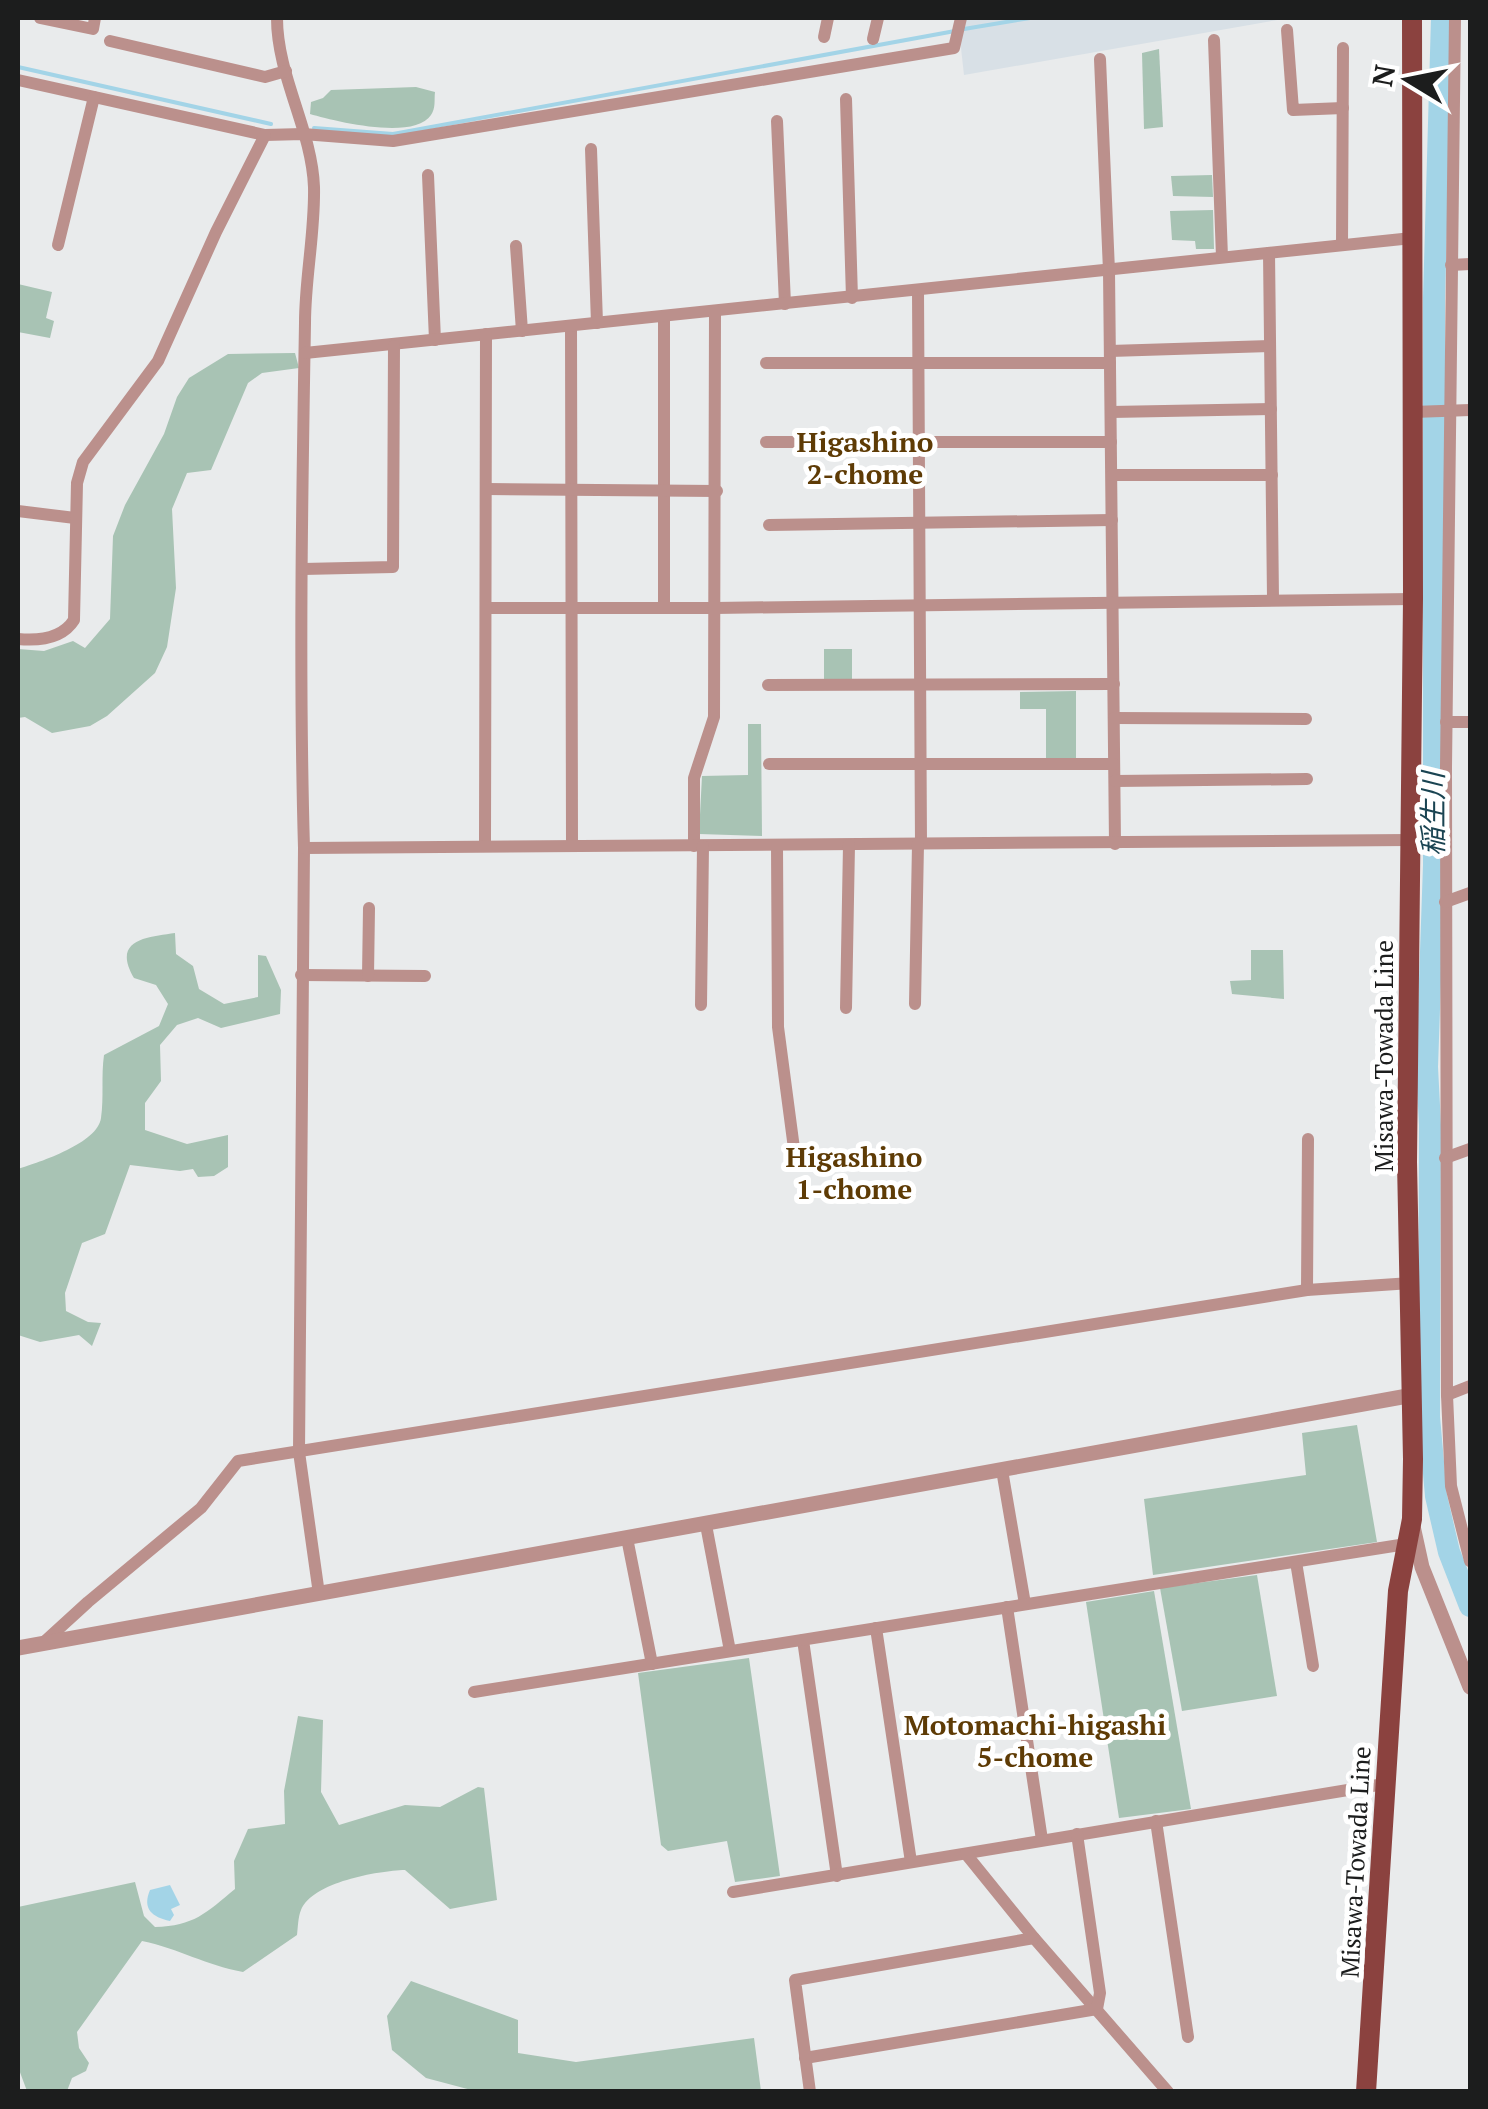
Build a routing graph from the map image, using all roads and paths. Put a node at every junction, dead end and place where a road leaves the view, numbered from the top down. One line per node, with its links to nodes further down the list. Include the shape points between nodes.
1 (40, 18): 2 (street, via 92,29)
2 (96, 18)
3 (277, 18): 16 (street)
4 (828, 18): 10 (street)
5 (878, 18): 11 (street)
6 (960, 18): 22 (street, via 954,48 393,141)
7 (1412, 18): 26 (main road, Misawa-Towada Line)
8 (1455, 18): 33 (street)
9 (1287, 30): 20 (street, via 1293,110)
10 (824, 37)
11 (872, 39)
12 (1214, 40): 31 (street)
13 (110, 41): 16 (street, via 265,78)
14 (1343, 48): 20 (street)
15 (1100, 60): 34 (street)
16 (286, 71): 22 (street)
17 (19, 85): 18 (street)
18 (94, 98): 23 (street); 27 (street)
19 (846, 99): 36 (street)
20 (1342, 108): 28 (street)
21 (777, 121): 37 (street)
22 (303, 134): 23 (street); 47 (street, via 314,184)
23 (265, 135): 66 (street, via 158,362 83,462)
24 (590, 149): 40 (street)
25 (428, 175): 44 (street)
26 (1412, 238): 28 (street); 54 (main road, Misawa-Towada Line)
27 (58, 245)
28 (1342, 245): 30 (street)
29 (516, 246): 42 (street)
30 (1269, 252): 31 (street); 46 (street)
31 (1222, 257): 34 (street)
32 (1470, 264): 33 (street)
33 (1451, 265): 52 (street)
34 (1109, 270): 35 (street); 48 (street)
35 (918, 290): 36 (street); 49 (street)
36 (852, 298): 37 (street)
37 (785, 304): 38 (street)
38 (715, 311): 39 (street); 64 (street)
39 (664, 316): 40 (street); 63 (street)
40 (597, 323): 41 (street)
41 (571, 326): 42 (street); 62 (street)
42 (522, 330): 43 (street)
43 (486, 334): 44 (street); 61 (street)
44 (435, 340): 45 (street)
45 (394, 346): 47 (street); 70 (street, via 392,567)
46 (1270, 346): 48 (street); 51 (street)
47 (305, 353): 70 (street)
48 (1110, 357): 49 (street); 55 (street)
49 (918, 361): 50 (street); 56 (street)
50 (766, 363)
51 (1271, 410): 55 (street); 60 (street)
52 (1449, 410): 53 (street); 54 (street); 85 (street)
53 (1470, 410)
54 (1420, 411): 72 (main road, Misawa-Towada Line)
55 (1111, 412): 58 (street)
56 (919, 441): 57 (street); 58 (street); 68 (street)
57 (766, 442)
58 (1111, 442): 59 (street)
59 (1112, 474): 60 (street); 67 (street)
60 (1272, 474): 71 (street)
61 (487, 489): 62 (street); 75 (street)
62 (571, 490): 63 (street); 76 (street)
63 (664, 490): 64 (street); 77 (street)
64 (716, 491): 78 (street)
65 (18, 511): 66 (street)
66 (75, 518): 79 (street, via 74,620 56,636)
67 (1112, 520): 68 (street); 73 (street)
68 (920, 521): 69 (street); 74 (street)
69 (768, 525)
70 (303, 569): 100 (street)
71 (1273, 598): 72 (street); 73 (street)
72 (1413, 599): 92 (main road, Misawa-Towada Line)
73 (1113, 601): 74 (street); 80 (street)
74 (920, 604): 78 (street); 82 (street)
75 (487, 608): 76 (street); 93 (street)
76 (571, 608): 77 (street); 96 (street)
77 (664, 608): 78 (street)
78 (715, 608): 98 (street, via 714,717 694,778)
79 (18, 640)
80 (1114, 684): 82 (street); 83 (street)
81 (768, 685): 82 (street)
82 (920, 685): 89 (street)
83 (1114, 718): 84 (street); 88 (street)
84 (1306, 718)
85 (1446, 722): 86 (street); 102 (street)
86 (1470, 722)
87 (770, 764): 89 (street)
88 (1114, 764): 89 (street); 91 (street)
89 (921, 765): 94 (street)
90 (1307, 779): 91 (street)
91 (1114, 781): 95 (street)
92 (1409, 840): 95 (street); 114 (main road, Misawa-Towada Line)
93 (485, 844): 96 (street); 100 (street)
94 (920, 844): 95 (street); 97 (street); 107 (street)
95 (1115, 844)
96 (572, 845): 98 (street)
97 (849, 845): 99 (street); 109 (street)
98 (698, 846): 99 (street); 108 (street)
99 (778, 846): 112 (street, via 778,1027)
100 (304, 848): 104 (street)
101 (1470, 893): 102 (street)
102 (1445, 902): 113 (street)
103 (369, 908): 105 (street)
104 (301, 976): 105 (street); 119 (street)
105 (368, 976): 106 (street)
106 (425, 976)
107 (916, 1004)
108 (702, 1005)
109 (846, 1008)
110 (1308, 1138): 115 (street)
111 (1470, 1149): 113 (street)
112 (795, 1156)
113 (1445, 1158): 117 (street)
114 (1412, 1282): 115 (street); 118 (main road, Misawa-Towada Line)
115 (1307, 1290): 119 (street)
116 (1470, 1386): 117 (street)
117 (1447, 1395): 125 (street, via 1451,1486)
118 (1413, 1396): 120 (street); 121 (main road, Misawa-Towada Line)
119 (299, 1452): 127 (street); 132 (street, via 238,1462 201,1508)
120 (1002, 1470): 122 (street); 128 (street)
121 (1412, 1520): 124 (main road, Misawa-Towada Line); 137 (street, via 1422,1567)
122 (706, 1525): 123 (street); 134 (street)
123 (627, 1538): 127 (street); 135 (street)
124 (1406, 1544): 126 (street); 139 (main road, Misawa-Towada Line)
125 (1470, 1561)
126 (1296, 1562): 128 (street); 136 (street)
127 (320, 1594): 132 (street)
128 (1025, 1604): 129 (street)
129 (1008, 1608): 130 (street); 142 (street)
130 (876, 1628): 131 (street); 144 (street)
131 (803, 1640): 134 (street); 145 (street)
132 (42, 1644): 133 (street)
133 (18, 1648)
134 (730, 1651): 135 (street)
135 (652, 1664): 138 (street)
136 (1313, 1666)
137 (1470, 1687)
138 (474, 1692)
139 (1384, 1784): 140 (street); 153 (main road, Misawa-Towada Line)
140 (1156, 1821): 141 (street); 149 (street)
141 (1077, 1834): 142 (street); 148 (street)
142 (1042, 1840): 143 (street)
143 (966, 1854): 144 (street); 147 (street)
144 (911, 1862): 145 (street)
145 (837, 1876): 146 (street)
146 (732, 1892)
147 (1034, 1938): 148 (street); 150 (street, via 794,1980)
148 (1098, 2009): 150 (street); 152 (street)
149 (1188, 2037)
150 (805, 2058): 151 (street)
151 (810, 2092)
152 (1168, 2092)
153 (1366, 2092)

